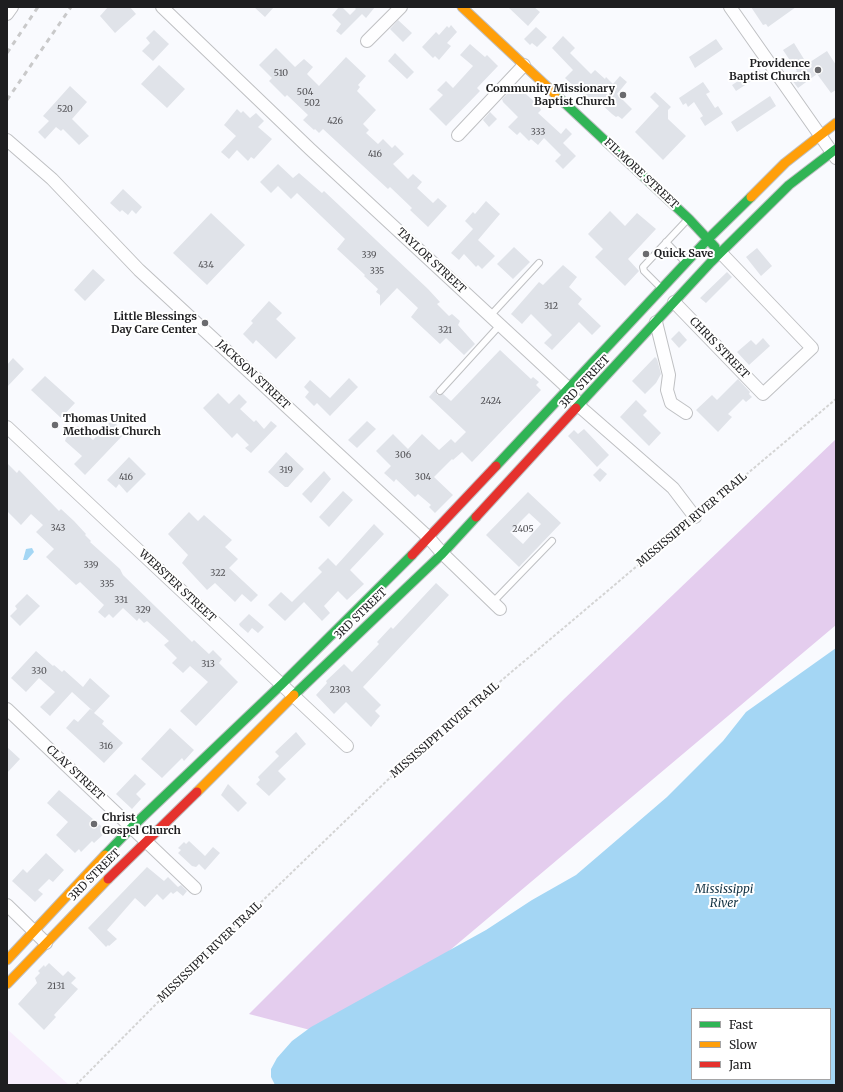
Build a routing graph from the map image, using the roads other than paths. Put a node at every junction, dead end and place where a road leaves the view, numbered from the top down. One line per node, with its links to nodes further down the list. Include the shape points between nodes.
1 (12, 7): 6 (street)
2 (162, 7): 22 (street, TAYLOR STREET)
3 (400, 7): 7 (street)
4 (462, 7): 8 (main road, FILMORE STREET)
5 (730, 7): 11 (street)
6 (7, 14)
7 (367, 41)
8 (524, 65): 10 (street); 14 (main road, FILMORE STREET)
9 (836, 122): 11 (main road, 3RD STREET)
10 (458, 135)
11 (820, 135): 13 (street); 15 (main road, 3RD STREET, via 785,163)
12 (7, 140): 32 (street, JACKSON STREET, via 52,179 139,270)
13 (835, 153): 17 (main road, 3RD STREET, via 789,185)
14 (689, 219): 15 (main road, FILMORE STREET); 16 (lane)
15 (708, 239): 17 (main road, FILMORE STREET); 19 (main road, 3RD STREET)
16 (666, 242): 19 (lane); 20 (lane, via 643,267)
17 (722, 254): 21 (main road, 3RD STREET); 27 (street, FILMORE STREET, via 812,348)
18 (539, 263): 22 (lane)
19 (686, 263): 20 (main road, 3RD STREET)
20 (662, 289): 25 (main road, 3RD STREET)
21 (674, 302): 23 (main road, 3RD STREET); 27 (street, CHRIS STREET)
22 (490, 316): 24 (street, TAYLOR STREET)
23 (656, 322): 28 (main road, 3RD STREET); 29 (street, via 669,375 667,390 671,402)
24 (500, 325): 25 (street, TAYLOR STREET); 26 (lane)
25 (568, 388): 28 (street, TAYLOR STREET); 32 (main road, 3RD STREET)
26 (440, 391)
27 (763, 394)
28 (579, 406): 31 (street, TAYLOR STREET, via 674,488); 34 (main road, 3RD STREET)
29 (686, 413)
30 (7, 427): 36 (street, WEBSTER STREET)
31 (695, 517)
32 (430, 538): 34 (street, JACKSON STREET); 36 (main road, 3RD STREET)
33 (552, 542): 35 (lane)
34 (442, 553): 35 (street, JACKSON STREET); 37 (main road, 3RD STREET)
35 (497, 606)
36 (282, 684): 37 (street, WEBSTER STREET); 40 (main road, 3RD STREET)
37 (294, 695): 39 (street, WEBSTER STREET); 41 (main road, 3RD STREET)
38 (7, 709): 40 (street, CLAY STREET)
39 (347, 746)
40 (132, 827): 41 (street, CLAY STREET); 44 (main road, 3RD STREET)
41 (146, 841): 42 (street, CLAY STREET); 45 (main road, 3RD STREET)
42 (195, 888)
43 (7, 905): 44 (street)
44 (34, 931): 45 (street); 46 (main road, 3RD STREET)
45 (46, 943): 47 (main road, 3RD STREET)
46 (7, 960)
47 (7, 984)

